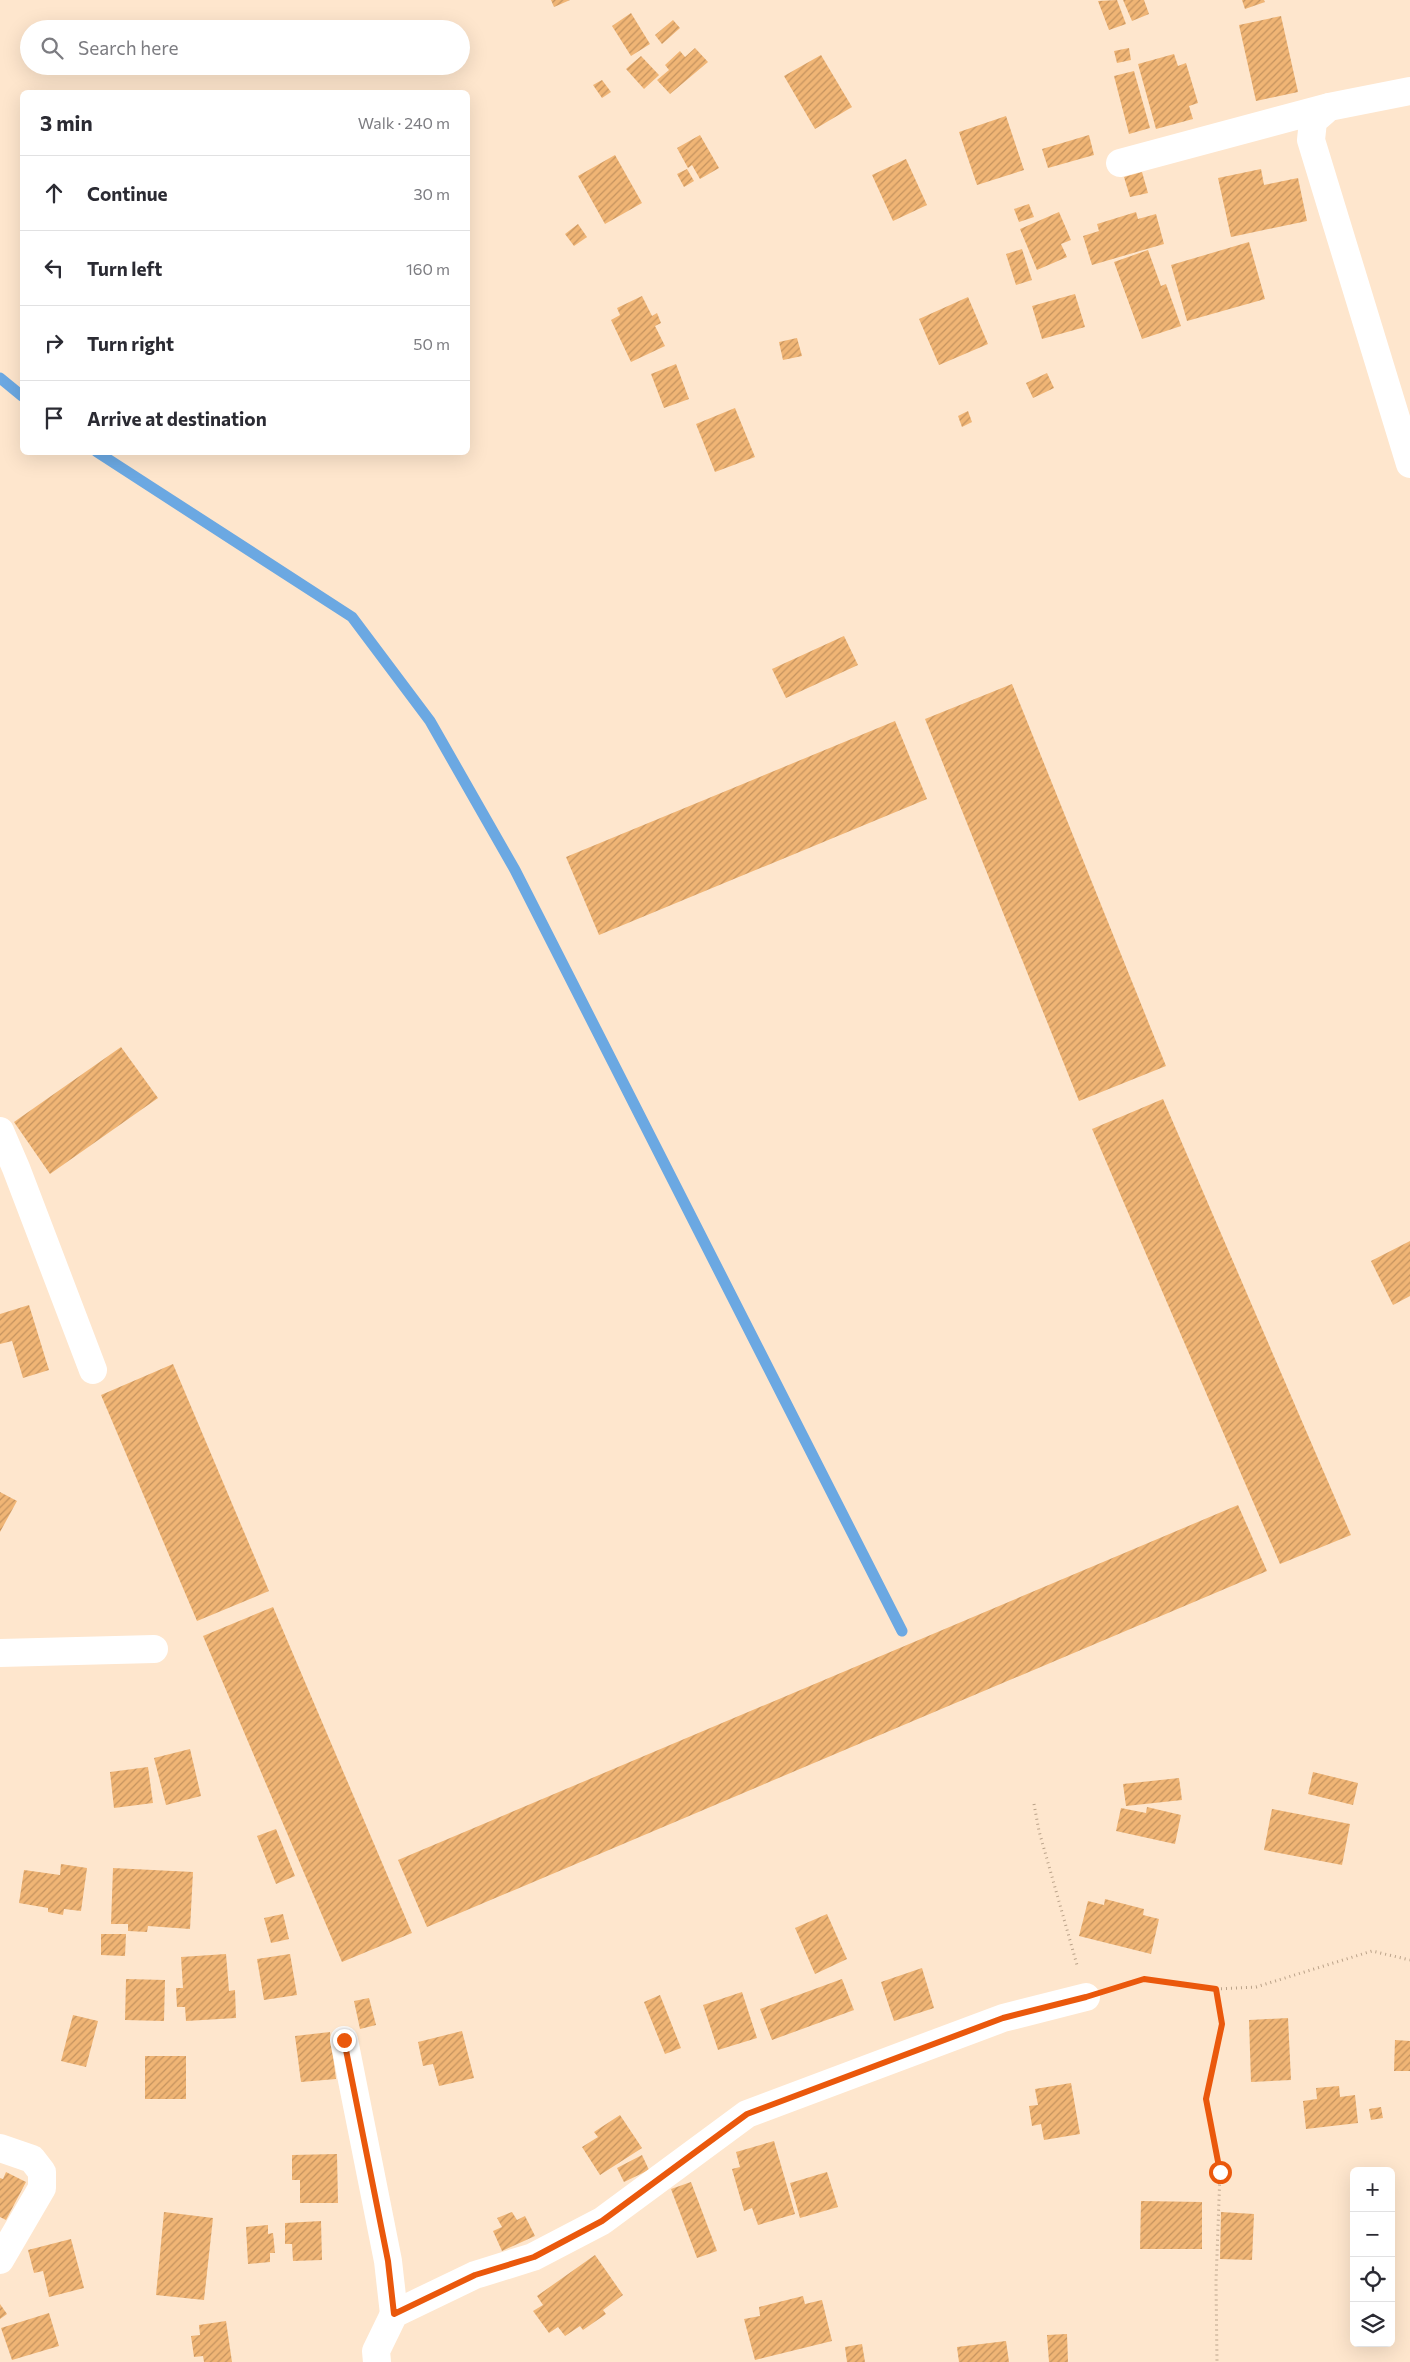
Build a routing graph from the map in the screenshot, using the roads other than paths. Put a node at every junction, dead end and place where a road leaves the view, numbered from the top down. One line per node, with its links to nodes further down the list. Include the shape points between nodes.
1 (1410, 91): 2 (street)
2 (1329, 107): 3 (street); 4 (street, via 1313,121 1311,140)
3 (1120, 163)
4 (1410, 464)
5 (0, 1131): 6 (street)
6 (93, 1370)
7 (154, 1649): 8 (street)
8 (0, 1653)
9 (1086, 1997): 13 (street, via 1003,2018 747,2114 602,2221 534,2257 475,2275)
10 (344, 2040): 13 (street, via 388,2261)
11 (0, 2148): 12 (street, via 32,2159 42,2172 42,2188)
12 (0, 2260)
13 (394, 2314): 14 (street, via 376,2351)
14 (377, 2362)

